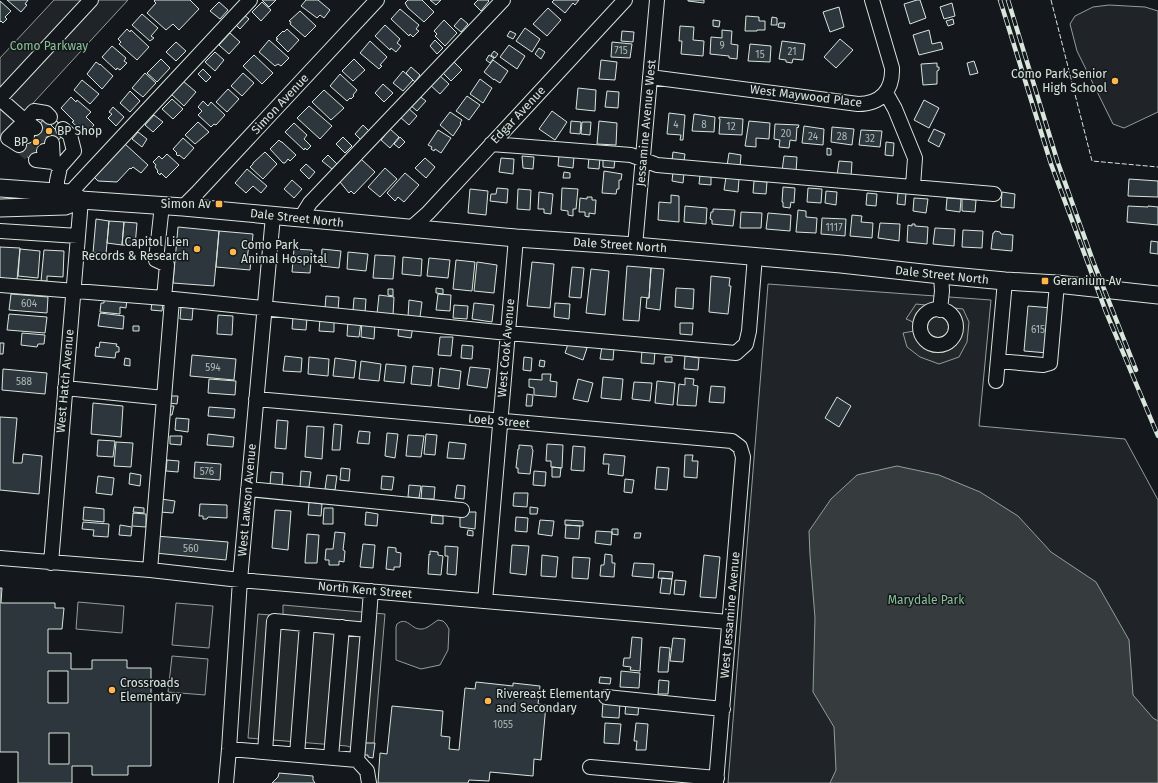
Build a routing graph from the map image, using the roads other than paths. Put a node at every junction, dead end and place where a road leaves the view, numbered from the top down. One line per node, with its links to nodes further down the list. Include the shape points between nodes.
1 (91, 0): 10 (street)
2 (250, 0): 18 (street)
3 (377, 0): 20 (street, Simon Avenue)
4 (503, 0): 23 (street, via 310,203)
5 (625, 0): 13 (street, Edgar Avenue)
6 (657, 0): 8 (street, Jessamine Avenue West)
7 (872, 0): 9 (street, via 892,68 892,77)
8 (650, 77): 9 (street, West Maywood Place, via 858,104 871,103); 14 (street, Jessamine Avenue West)
9 (886, 93): 15 (street, via 915,158)
10 (0, 99): 11 (street, via 24,132 34,111 46,113)
11 (50, 117)
12 (63, 129): 18 (street, West Hatch Avenue, via 70,135 74,150 49,157 57,181)
13 (491, 144): 14 (street, via 631,155); 24 (street, Edgar Avenue)
14 (642, 159): 15 (street, via 657,165); 28 (street, Jessamine Avenue West)
15 (913, 186): 17 (street)
16 (0, 188): 18 (main road, Dale Street North)
17 (994, 194)
18 (69, 195): 19 (main road, Dale Street North); 21 (main road, via 65,206); 26 (street, West Hatch Avenue)
19 (162, 205): 20 (main road, Dale Street North); 36 (street, via 156,260 167,265)
20 (182, 207): 22 (main road, Dale Street North)
21 (0, 208)
22 (273, 216): 23 (main road, Dale Street North); 37 (street, West Lawson Avenue)
23 (300, 219): 24 (main road, Dale Street North)
24 (410, 229): 27 (main road, Dale Street North)
25 (0, 231): 26 (street)
26 (78, 236): 34 (street, West Hatch Avenue)
27 (516, 238): 28 (main road, Dale Street North); 39 (street, West Cook Avenue)
28 (635, 246): 29 (main road, Dale Street North)
29 (754, 256): 30 (main road, Dale Street North); 39 (street, via 749,331 746,344 736,353)
30 (941, 275): 31 (main road, Dale Street North); 38 (street)
31 (1005, 281): 32 (main road, Dale Street North); 40 (street)
32 (1057, 284): 35 (main road, Dale Street North); 40 (street, via 1050,363 1043,365)
33 (0, 285): 34 (street)
34 (73, 291): 36 (street); 42 (street, West Hatch Avenue)
35 (1158, 295)
36 (168, 299): 37 (street); 43 (street)
37 (265, 308): 39 (street); 44 (street, West Lawson Avenue)
38 (940, 310)
39 (508, 333): 45 (street, West Cook Avenue)
40 (998, 361): 41 (street)
41 (996, 381)
42 (65, 388): 43 (street); 50 (street, West Hatch Avenue)
43 (164, 398): 51 (street)
44 (256, 399): 45 (street, Loeb Street); 47 (street, West Lawson Avenue)
45 (500, 421): 46 (street, Loeb Street, via 732,441); 54 (street, West Cook Avenue)
46 (740, 447): 55 (street, West Jessamine Avenue, via 744,457)
47 (248, 490): 48 (street); 52 (street, West Lawson Avenue)
48 (462, 510)
49 (0, 558): 50 (street, North Kent Street)
50 (51, 563): 51 (street, North Kent Street)
51 (150, 570): 52 (street, North Kent Street)
52 (240, 580): 53 (street, North Kent Street); 61 (street, West Lawson Avenue)
53 (371, 591): 54 (street, North Kent Street); 58 (street)
54 (485, 601): 55 (street, North Kent Street)
55 (729, 622): 60 (street, West Jessamine Avenue)
56 (308, 624): 57 (street); 62 (street, via 274,621); 63 (street)
57 (342, 627): 58 (street); 64 (street)
58 (368, 630): 65 (street)
59 (606, 698): 60 (street)
60 (723, 709): 67 (street, West Jessamine Avenue)
61 (230, 749): 62 (street); 68 (street, West Lawson Avenue)
62 (265, 752): 63 (street)
63 (297, 755): 64 (street)
64 (331, 758): 65 (street)
65 (357, 760): 69 (street, via 367,771)
66 (590, 767): 67 (street)
67 (717, 781)
68 (226, 783)
69 (369, 783)

